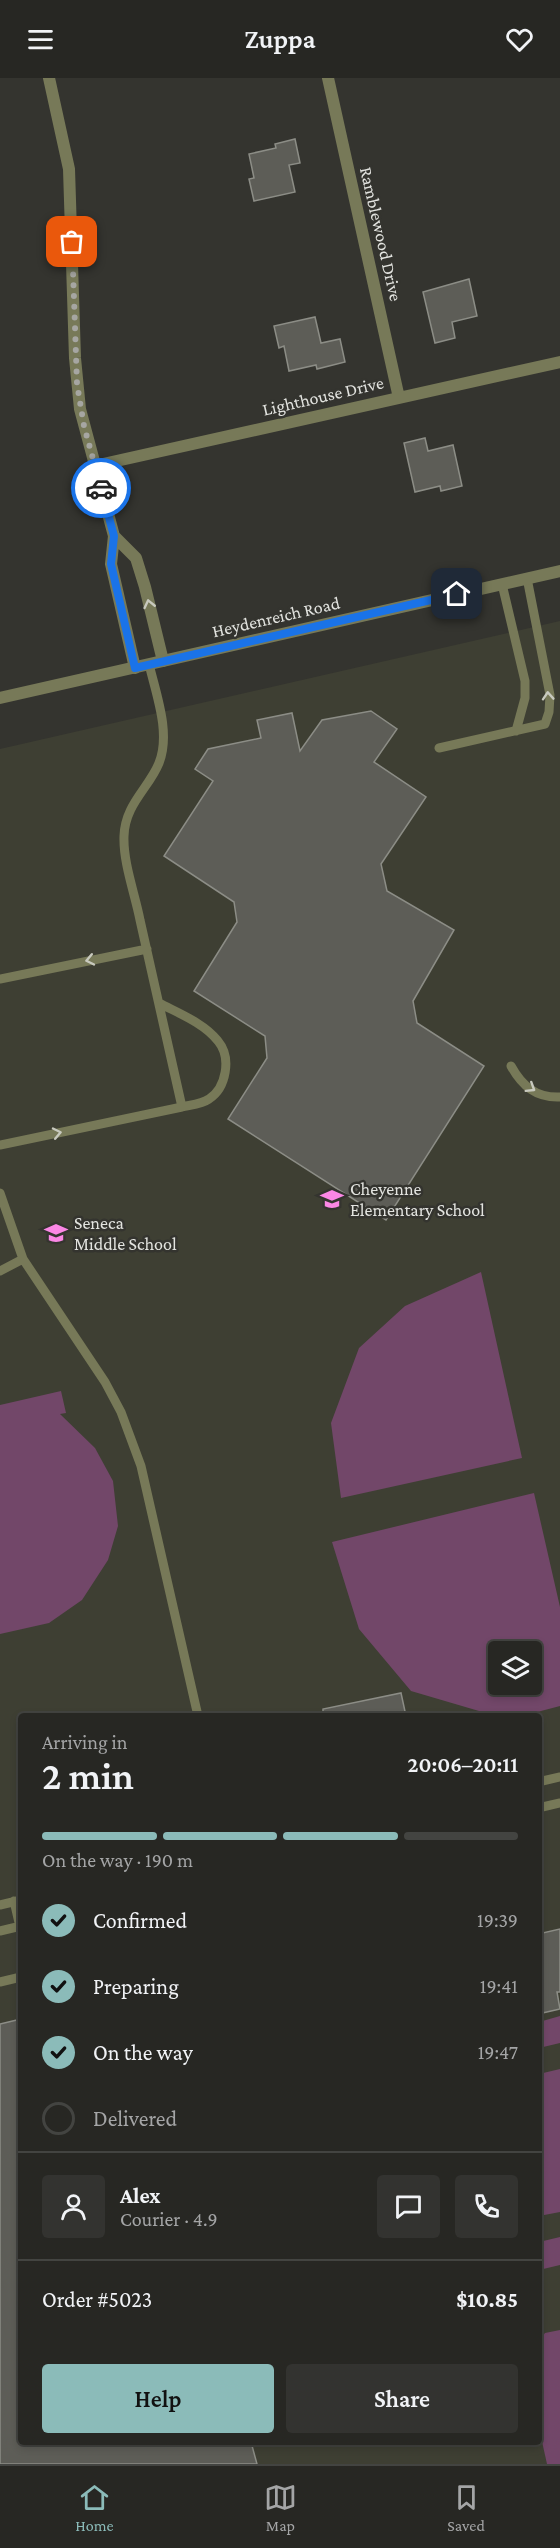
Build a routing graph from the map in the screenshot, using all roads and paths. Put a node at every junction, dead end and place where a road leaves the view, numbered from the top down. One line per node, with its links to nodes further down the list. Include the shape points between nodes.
1 (49, 78): 5 (street, via 69,169 77,384)
2 (328, 78): 4 (street, Ramblewood Drive)
3 (560, 362): 4 (street, Lighthouse Drive)
4 (399, 398): 5 (street, Lighthouse Drive)
5 (94, 466): 6 (street)
6 (114, 536): 10 (street, one-way to 6, via 136,558); 12 (street, via 111,564)
7 (560, 571): 8 (street, Heydenreich Road)
8 (527, 578): 9 (street, Heydenreich Road); 14 (lane, one-way to 8, via 545,724 549,712 550,695)
9 (502, 584): 10 (street, Heydenreich Road); 14 (lane, via 525,681 525,699)
10 (163, 661): 11 (street, Heydenreich Road)
11 (149, 664): 12 (street, Heydenreich Road); 16 (lane, via 160,711 162,748 159,763 131,809 124,835)
12 (135, 668): 13 (street, Heydenreich Road)
13 (0, 698)
14 (516, 731): 15 (lane)
15 (439, 747)
16 (147, 949): 17 (lane, one-way to 17); 18 (lane)
17 (0, 979)
18 (159, 1003): 21 (lane); 21 (lane, via 202,1026 219,1041 226,1058 221,1089 207,1101)
19 (511, 1066): 20 (lane, one-way to 20, via 528,1089 541,1095)
20 (560, 1096)
21 (182, 1107): 22 (lane, one-way to 21)
22 (0, 1145)
23 (0, 1193): 24 (lane)
24 (23, 1258): 25 (lane); 26 (lane, via 105,1382 132,1440)
25 (0, 1271)
26 (197, 1713)
27 (560, 1777): 28 (lane)
28 (542, 1781)
29 (560, 1803): 30 (lane)
30 (542, 1807)
31 (17, 1901): 32 (lane)
32 (0, 1905)
33 (18, 1927): 34 (lane)
34 (0, 1931)
35 (18, 1978): 36 (lane)
36 (0, 1982)

